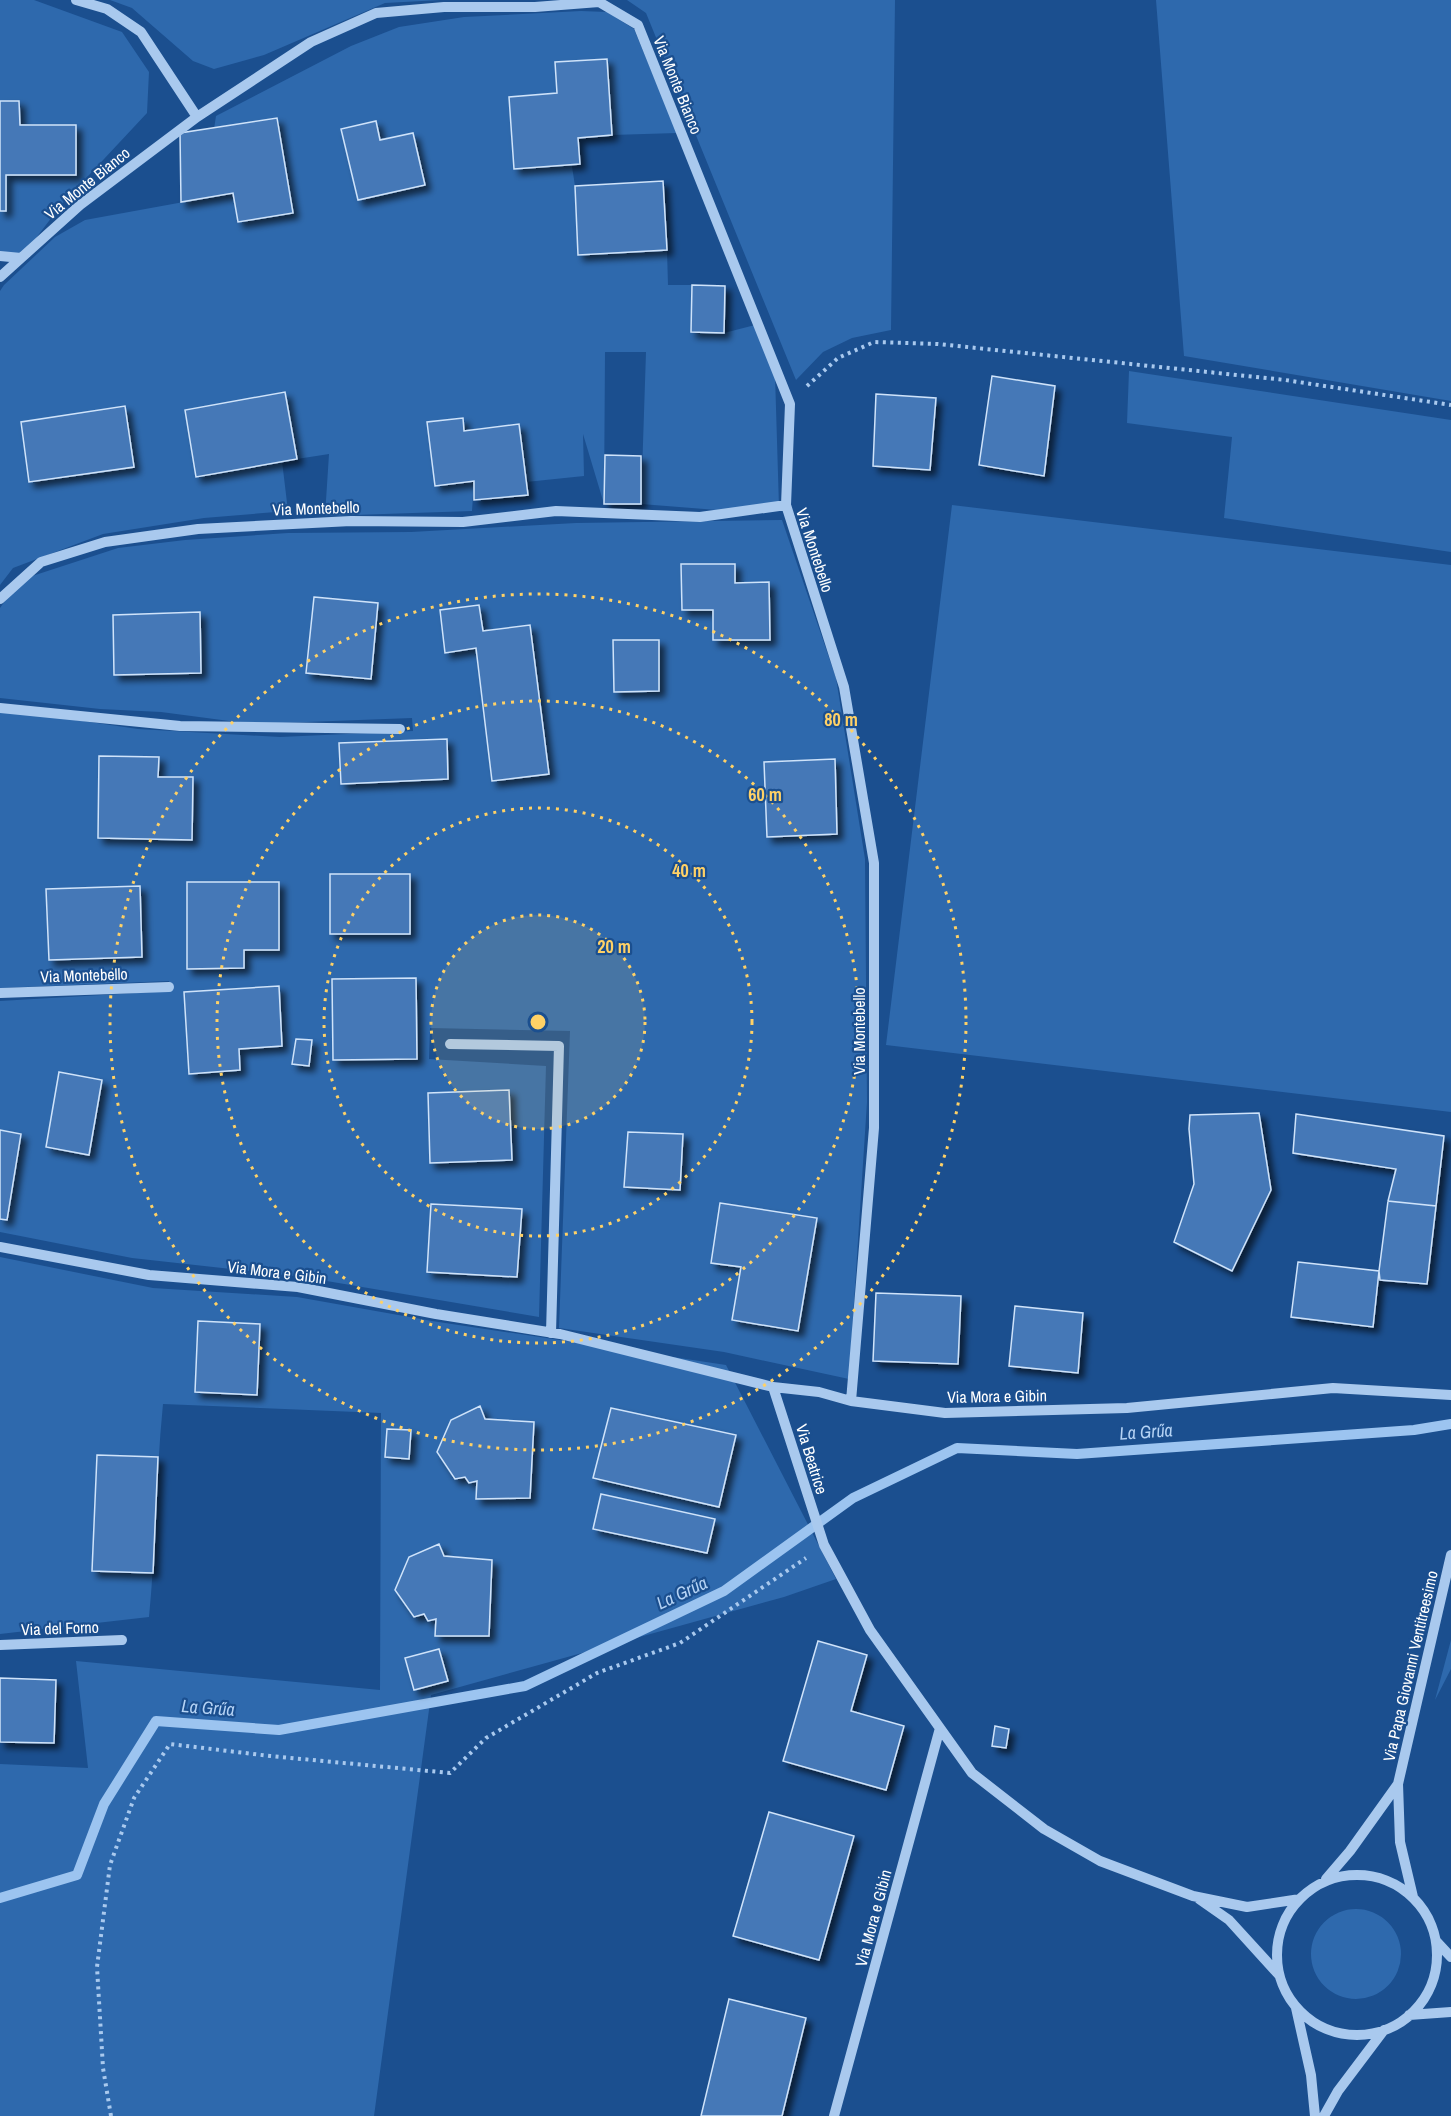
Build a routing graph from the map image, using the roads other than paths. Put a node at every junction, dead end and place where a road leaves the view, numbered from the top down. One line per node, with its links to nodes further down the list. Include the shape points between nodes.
1 (76, 0): 2 (street, via 107,9 141,32)
2 (197, 117): 4 (street, Via Monte Bianco, via 80,205); 6 (street, Via Monte Bianco, via 311,42 376,13 599,2 638,25 790,404)
3 (0, 256): 4 (street)
4 (21, 258): 5 (street, Via Monte Bianco)
5 (0, 277)
6 (786, 505): 7 (street, Via Montebello, via 700,517 556,512 463,522 351,521 198,529 105,542 41,562); 17 (street, Via Montebello, via 844,687 874,863 874,1128)
7 (0, 599)
8 (0, 708): 9 (street, via 180,726)
9 (400, 729)
10 (169, 987): 11 (street, Via Montebello)
11 (0, 993)
12 (450, 1044): 14 (street, via 559,1046)
13 (0, 1247): 14 (street, Via Mora e Gibin, via 149,1275 298,1287)
14 (551, 1333): 15 (street, Via Mora e Gibin)
15 (773, 1387): 17 (street, Via Mora e Gibin, via 819,1392); 21 (street, Via Beatrice, via 824,1542 870,1630)
16 (1451, 1395): 17 (street, Via Mora e Gibin, via 1333,1388 1127,1408 945,1413)
17 (851, 1401)
18 (1451, 1555): 22 (street, Via Papa Giovanni Ventitreesimo)
19 (122, 1640): 20 (street, Via del Forno)
20 (0, 1645)
21 (940, 1728): 24 (street, via 972,1773 1044,1829 1100,1861); 34 (street, Via Mora e Gibin)
22 (1398, 1784): 23 (street, Via Papa Giovanni Ventitreesimo); 25 (street, Via Papa Giovanni Ventitreesimo, via 1400,1842)
23 (1323, 1882): 25 (street, via 1350,1875 1370,1876 1397,1885); 26 (street)
24 (1193, 1896): 26 (street, via 1247,1906); 29 (street, via 1229,1920)
25 (1413, 1897): 27 (street, via 1429,1920)
26 (1300, 1899): 29 (street, via 1280,1935)
27 (1436, 1941): 28 (street); 32 (street, via 1432,1982)
28 (1451, 1957)
29 (1280, 1976): 30 (street)
30 (1296, 2007): 33 (street, via 1316,2024 1344,2034); 35 (street, via 1311,2075)
31 (1451, 2012): 32 (street)
32 (1409, 2015): 33 (street)
33 (1384, 2030): 36 (street)
34 (834, 2116)
35 (1315, 2116)
36 (1324, 2116)

